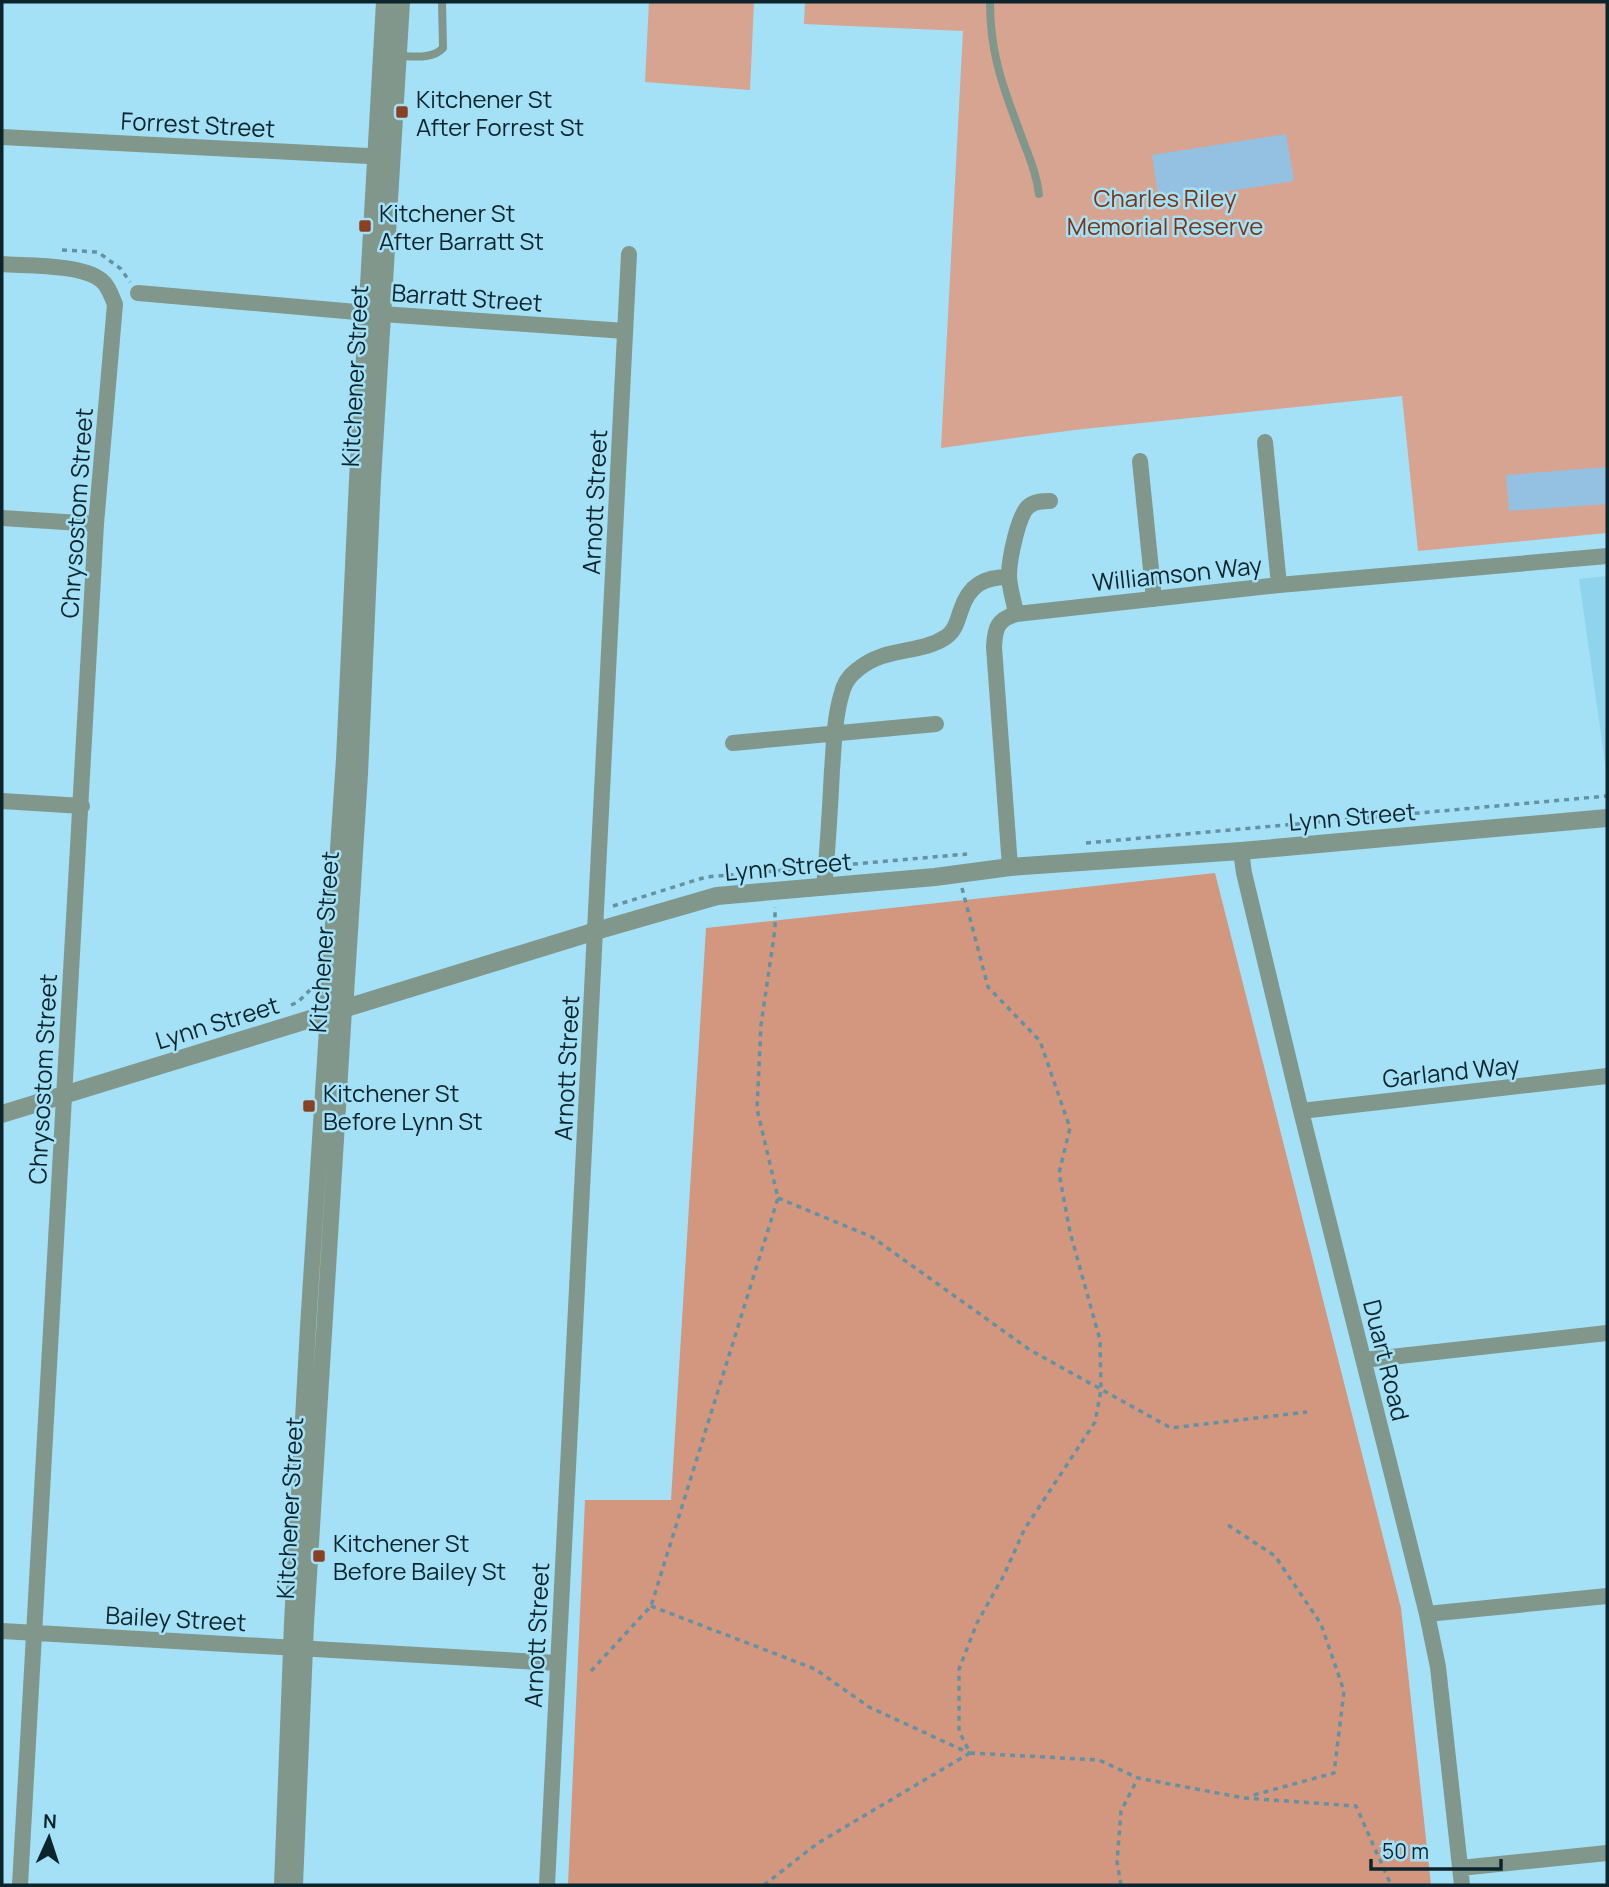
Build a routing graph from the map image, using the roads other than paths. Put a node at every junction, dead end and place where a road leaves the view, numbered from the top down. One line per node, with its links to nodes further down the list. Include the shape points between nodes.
1 (385, 2): 7 (street, Kitchener Street)
2 (401, 2): 5 (street, Kitchener Street)
3 (442, 2): 5 (lane, via 443,48 424,57)
4 (990, 2): 8 (lane, via 1000,77 1037,176)
5 (397, 56): 7 (street, Kitchener Street)
6 (2, 136): 7 (street, Forrest Street)
7 (385, 157): 12 (street, Kitchener Street)
8 (1039, 194)
9 (629, 254): 13 (street, Arnott Street)
10 (2, 264): 18 (street, Chrysostom Street, via 88,273 109,288 115,304)
11 (138, 293): 12 (street, Barratt Street)
12 (375, 314): 13 (street, Barratt Street); 34 (street, Kitchener Street, via 358,480)
13 (625, 331): 33 (street, Arnott Street)
14 (1265, 442): 21 (street)
15 (1140, 461): 22 (street)
16 (1050, 501): 20 (street, via 1039,501 1023,513)
17 (2, 518): 18 (street)
18 (96, 524): 28 (street, Chrysostom Street)
19 (1607, 556): 21 (street, Williamson Way)
20 (1009, 577): 23 (street); 25 (street, via 982,581 971,590 948,636 887,653 856,670 841,695)
21 (1279, 585): 22 (street, Williamson Way)
22 (1154, 599): 23 (street, Williamson Way)
23 (1016, 614): 31 (street, via 998,624 994,647)
24 (936, 724): 25 (street)
25 (835, 733): 26 (street); 32 (street)
26 (733, 743)
27 (2, 801): 28 (street)
28 (82, 806): 36 (street, Chrysostom Street)
29 (1607, 818): 30 (street, Lynn Street)
30 (1241, 851): 31 (street, Lynn Street); 37 (street, Duart Road)
31 (1010, 867): 32 (street, Lynn Street)
32 (824, 887): 33 (street, Lynn Street, via 717,896)
33 (596, 932): 34 (street, Lynn Street); 46 (street, Arnott Street)
34 (336, 1012): 36 (street, Lynn Street); 45 (street, Kitchener Street, via 308,1327)
35 (1607, 1076): 37 (street, Garland Way)
36 (64, 1094): 38 (street, Lynn Street); 44 (street, Chrysostom Street)
37 (1301, 1111): 40 (street, Duart Road)
38 (2, 1114)
39 (1607, 1333): 40 (street)
40 (1364, 1360): 42 (street, Duart Road)
41 (1607, 1596): 42 (street)
42 (1427, 1614): 48 (street, Duart Road, via 1438,1667)
43 (2, 1631): 44 (street, Bailey Street)
44 (34, 1632): 45 (street, Bailey Street); 49 (street, Chrysostom Street)
45 (298, 1648): 46 (street, Bailey Street); 50 (street, Kitchener Street); 51 (street, Kitchener Street)
46 (558, 1663): 52 (street, Arnott Street)
47 (1607, 1853): 48 (street)
48 (1460, 1868): 53 (street, Duart Road)
49 (20, 1885)
50 (282, 1885)
51 (295, 1885)
52 (547, 1885)
53 (1462, 1885)

